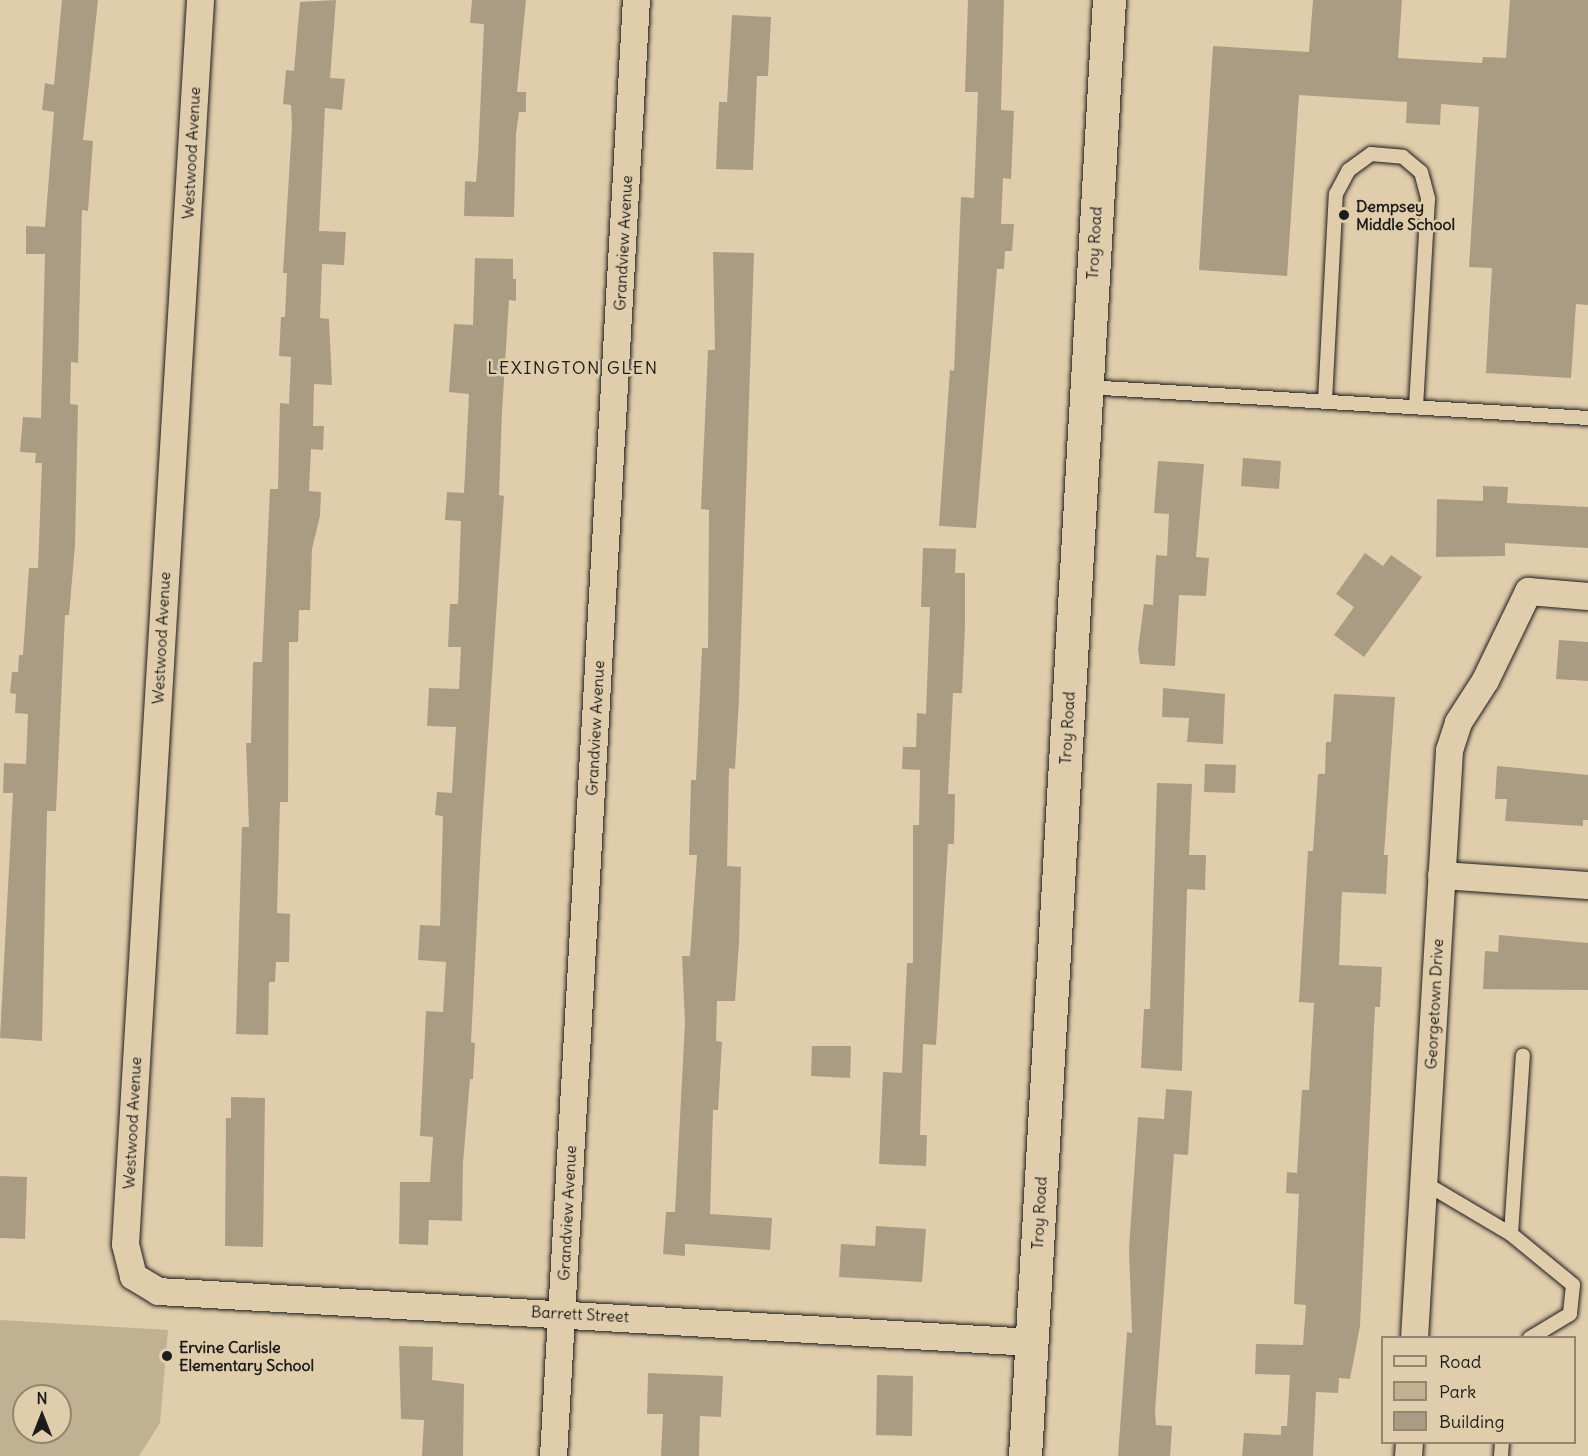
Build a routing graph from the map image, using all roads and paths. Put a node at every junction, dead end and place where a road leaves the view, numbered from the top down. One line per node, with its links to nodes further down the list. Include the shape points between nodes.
1 (200, 0): 14 (street, Westwood Avenue, via 125,1244)
2 (636, 0): 15 (street, Grandview Avenue)
3 (1108, 0): 4 (street, Troy Road)
4 (1085, 387): 5 (lane); 18 (street, Troy Road)
5 (1325, 401): 6 (lane); 6 (lane, via 1336,194 1349,170 1371,154 1403,157 1421,172 1428,200)
6 (1416, 407): 7 (lane)
7 (1588, 418)
8 (1588, 596): 9 (street, Georgetown Drive, via 1528,591 1485,680 1458,722 1449,750)
9 (1441, 875): 10 (street); 12 (street, Georgetown Drive)
10 (1588, 885)
11 (1523, 1055): 13 (lane)
12 (1423, 1182): 13 (lane); 16 (street, Georgetown Drive)
13 (1511, 1234): 17 (lane, via 1573,1285 1570,1314)
14 (133, 1276): 15 (street, Barrett Street, via 158,1292)
15 (561, 1313): 18 (street, Barrett Street); 19 (street, Grandview Avenue)
16 (1414, 1336)
17 (1533, 1336)
18 (1032, 1342): 20 (street, Troy Road)
19 (554, 1456)
20 (1025, 1456)

